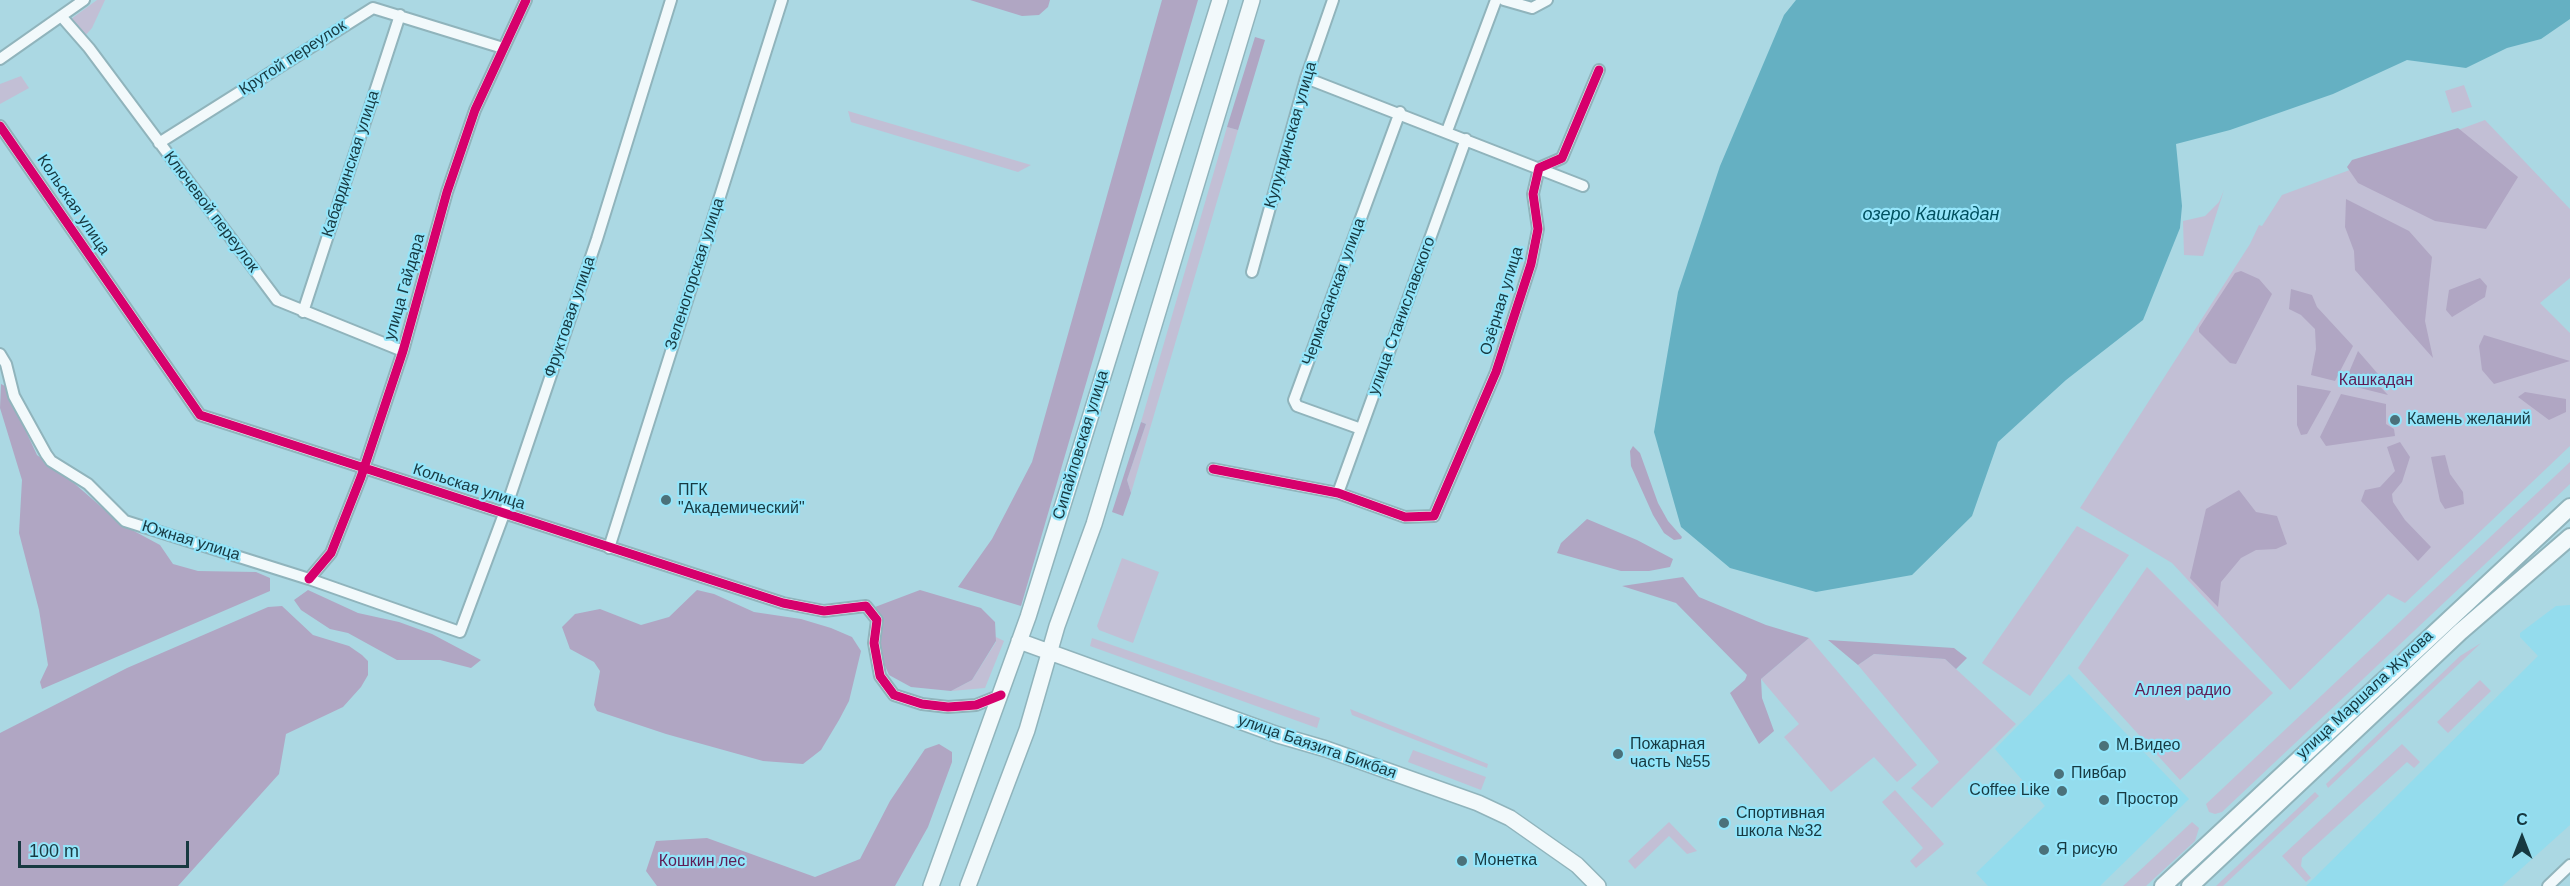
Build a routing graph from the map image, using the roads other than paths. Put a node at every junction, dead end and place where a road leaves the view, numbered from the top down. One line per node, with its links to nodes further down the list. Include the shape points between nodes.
1 (84, 0): 12 (street)
2 (526, 0): 13 (street, улица Гайдара)
3 (671, 0): 33 (street, Фруктовая улица, via 597,238)
4 (782, 0): 35 (street, Зеленогорская улица)
5 (1220, 0): 38 (main road, Сипайловская улица)
6 (1252, 0): 39 (main road, via 1094,524)
7 (1333, 0): 16 (street, Кулундинская улица)
8 (1496, 0): 19 (street)
9 (1504, 0): 10 (street, via 1532,8)
10 (1546, 0)
11 (399, 15): 13 (street, Крутой переулок); 21 (street, Крутой переулок, via 373,8 359,15); 25 (street, Кабардинская улица)
12 (61, 16): 14 (street); 21 (street, Ключевой переулок)
13 (503, 48): 26 (street, улица Гайдара, via 475,110 447,192)
14 (0, 59)
15 (1599, 70): 22 (street, via 1562,158)
16 (1306, 78): 17 (street); 24 (street, Кулундинская улица)
17 (1400, 112): 19 (street); 28 (street, Чермасанская улица, via 1294,400 1297,406)
18 (0, 126): 29 (street, Кольская улица, via 200,415)
19 (1447, 131): 20 (street)
20 (1466, 139): 22 (street); 28 (street, улица Станиславского)
21 (159, 143): 25 (street, Ключевой переулок, via 277,300)
22 (1539, 168): 23 (street); 31 (street, Озёрная улица, via 1533,194 1538,229 1531,264 1496,372 1434,516 1405,517)
23 (1583, 186)
24 (1252, 272)
25 (303, 312): 26 (street, Ключевой переулок)
26 (403, 351): 29 (street, улица Гайдара)
27 (0, 354): 36 (street, Южная улица, via 14,396 51,461 88,484 125,521)
28 (1361, 429): 31 (street, улица Станиславского)
29 (364, 469): 33 (street, Кольская улица); 36 (street, улица Гайдара, via 331,553)
30 (1213, 469): 31 (street)
31 (1338, 493)
32 (2570, 507): 45 (main road, улица Маршала Жукова)
33 (504, 514): 35 (street, Кольская улица); 37 (street, Фруктовая улица)
34 (2570, 537): 46 (main road, улица Маршала Жукова, via 2460,632)
35 (609, 548): 40 (street, Кольская улица, via 783,603 824,611 866,606 877,620 874,643 880,676 894,695 910,701 948,707 976,705)
36 (309, 579): 37 (street, Южная улица)
37 (460, 632)
38 (1019, 641): 39 (main road, улица Баязита Бикбая); 40 (main road, Сипайловская улица)
39 (1050, 652): 43 (main road, via 1027,730); 44 (main road, улица Баязита Бикбая, via 1478,803 1510,818)
40 (1001, 695): 42 (main road, Сипайловская улица)
41 (2570, 865): 47 (street)
42 (931, 886)
43 (968, 886)
44 (1598, 886)
45 (2163, 886)
46 (2190, 886)
47 (2547, 886)

